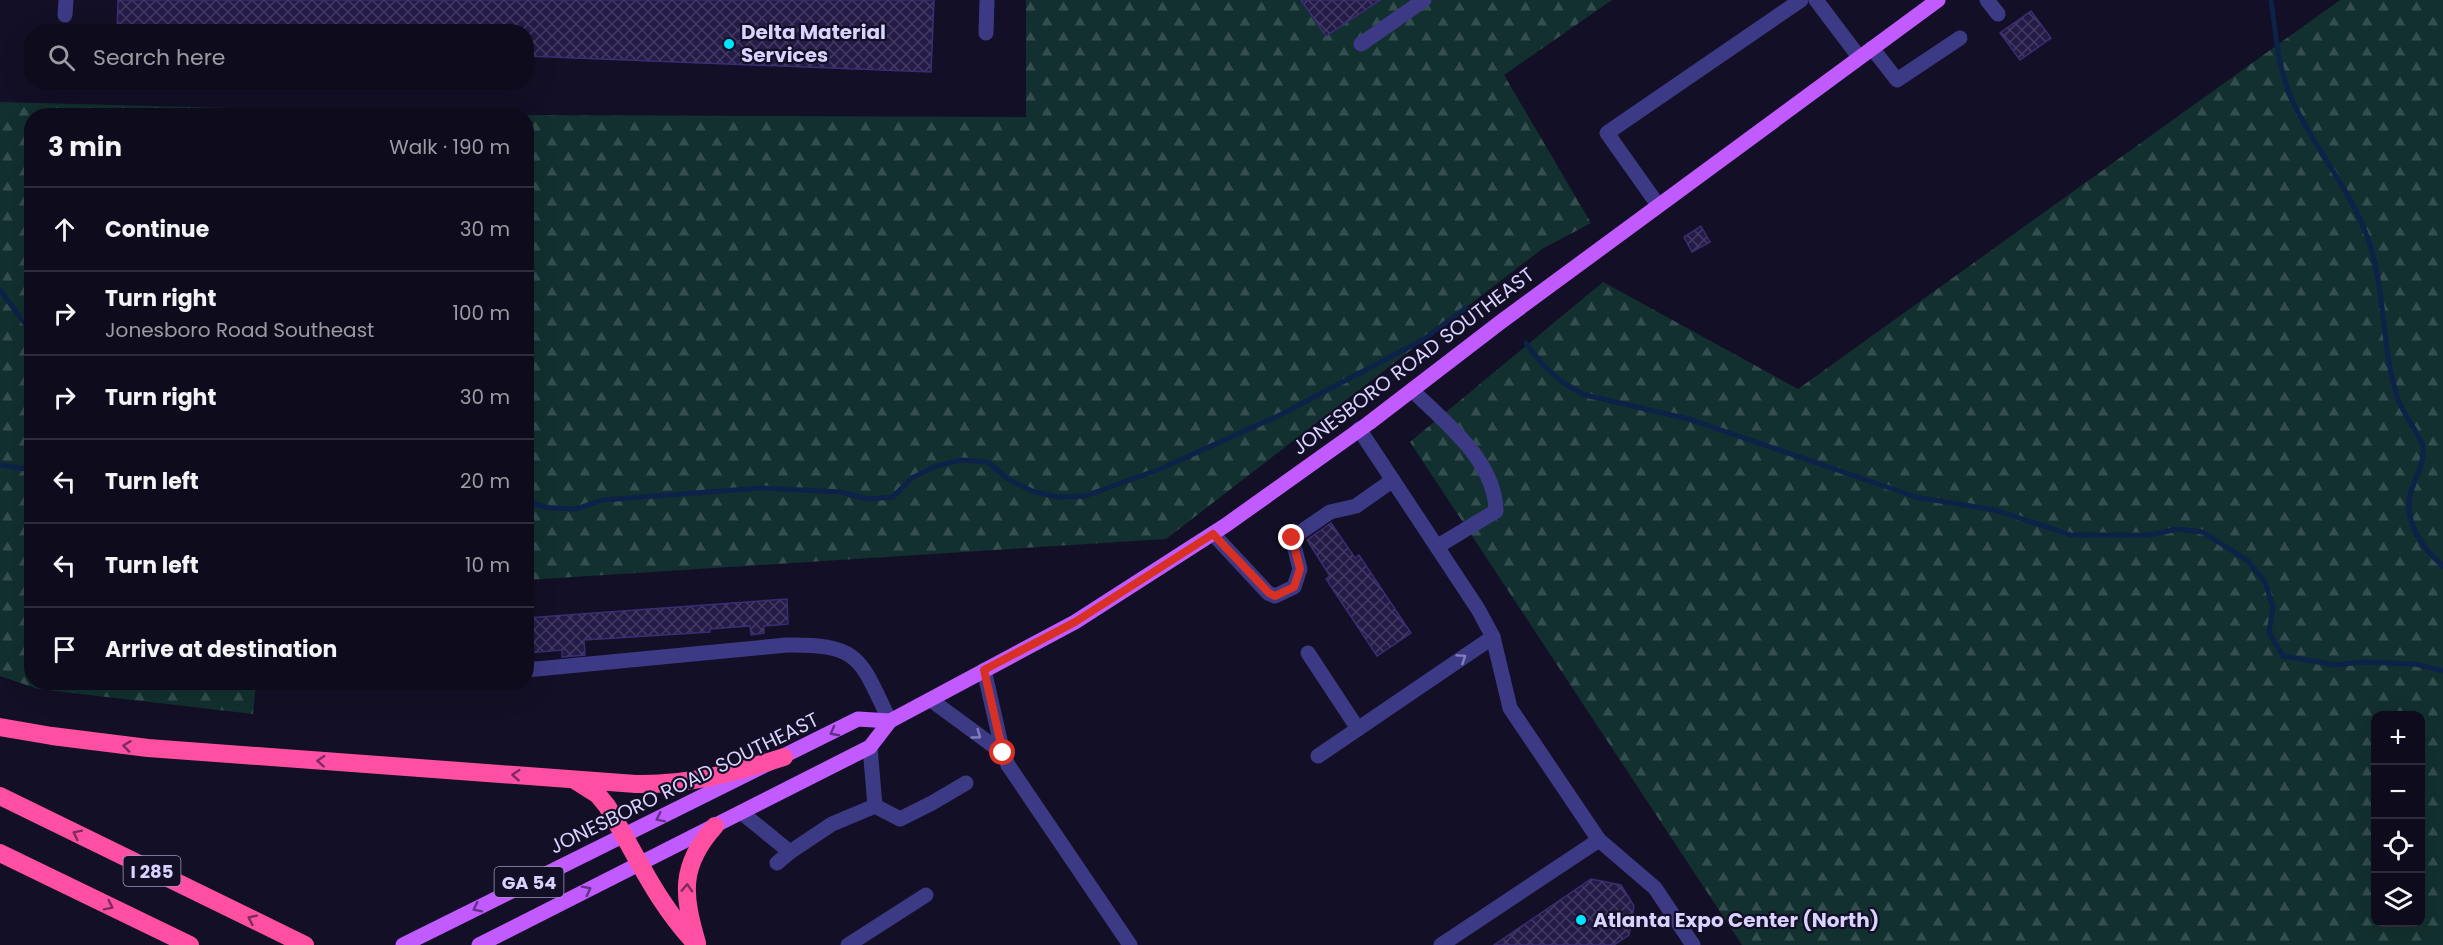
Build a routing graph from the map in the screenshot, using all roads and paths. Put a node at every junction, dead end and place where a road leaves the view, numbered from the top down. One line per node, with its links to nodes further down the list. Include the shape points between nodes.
1 (987, 0): 8 (lane)
2 (1424, 0): 10 (lane)
3 (1801, 0): 13 (lane, via 1607,133)
4 (1816, 0): 12 (lane)
5 (1987, 0): 7 (lane)
6 (1928, 3): 11 (main road, JONESBORO ROAD SOUTHEAST / GA 54)
7 (1998, 14)
8 (986, 33)
9 (1960, 38): 11 (lane, via 1897,81)
10 (1361, 44)
11 (1872, 48): 12 (main road, JONESBORO ROAD SOUTHEAST / GA 54)
12 (1859, 57): 13 (main road, JONESBORO ROAD SOUTHEAST / GA 54)
13 (1658, 206): 14 (main road, JONESBORO ROAD SOUTHEAST / GA 54)
14 (1412, 390): 15 (main road, JONESBORO ROAD SOUTHEAST / GA 54); 18 (lane, via 1470,449 1487,474 1496,498 1496,511)
15 (1359, 429): 16 (lane); 17 (main road, JONESBORO ROAD SOUTHEAST / GA 54)
16 (1393, 480): 17 (lane, via 1356,506 1330,512 1292,538 1300,569 1294,587 1275,596); 18 (lane)
17 (1213, 534): 22 (main road, JONESBORO ROAD SOUTHEAST / GA 54, via 1075,622)
18 (1438, 546): 19 (lane)
19 (1492, 637): 26 (lane, one-way to 19); 38 (lane, via 1510,708)
20 (1308, 653): 26 (lane)
21 (534, 669): 24 (lane, via 787,645 824,645 842,650 861,663)
22 (984, 670): 23 (main road, JONESBORO ROAD SOUTHEAST / GA 54); 28 (lane)
23 (931, 700): 24 (main road, JONESBORO ROAD SOUTHEAST / GA 54); 28 (lane, one-way to 28)
24 (890, 721): 27 (main road, JONESBORO ROAD SOUTHEAST / GA 54); 30 (main road, JONESBORO ROAD SOUTHEAST / GA 54, one-way to 30, via 858,719)
25 (0, 727): 31 (highway, one-way to 25, via 148,748)
26 (1358, 729): 29 (lane)
27 (870, 747): 34 (lane); 35 (main road, JONESBORO ROAD SOUTHEAST / GA 54)
28 (1003, 753): 50 (lane)
29 (1318, 756)
30 (784, 758): 31 (highway, via 689,783); 37 (main road, JONESBORO ROAD SOUTHEAST / GA 54, one-way to 37)
31 (574, 780): 37 (highway, via 598,795)
32 (966, 783): 34 (lane, via 900,819)
33 (0, 796): 45 (highway, I 285, one-way to 33)
34 (875, 806): 39 (lane, via 832,824)
35 (742, 813): 36 (main road, JONESBORO ROAD SOUTHEAST / GA 54); 39 (lane)
36 (715, 826): 42 (main road, JONESBORO ROAD SOUTHEAST / GA 54); 48 (highway, one-way to 36, via 686,896 687,874 697,848)
37 (623, 836): 42 (highway); 46 (main road, JONESBORO ROAD SOUTHEAST / GA 54, one-way to 46)
38 (1599, 840): 51 (lane); 52 (lane, via 1655,888)
39 (790, 852): 41 (lane)
40 (0, 853): 44 (highway, I 285, one-way to 44)
41 (777, 863)
42 (637, 864): 47 (main road, JONESBORO ROAD SOUTHEAST / GA 54, one-way to 42); 48 (highway, via 668,911)
43 (926, 895): 49 (lane)
44 (190, 945)
45 (304, 945)
46 (402, 945)
47 (479, 945)
48 (697, 945)
49 (848, 945)
50 (1130, 945)
51 (1442, 945)
52 (1693, 945)

